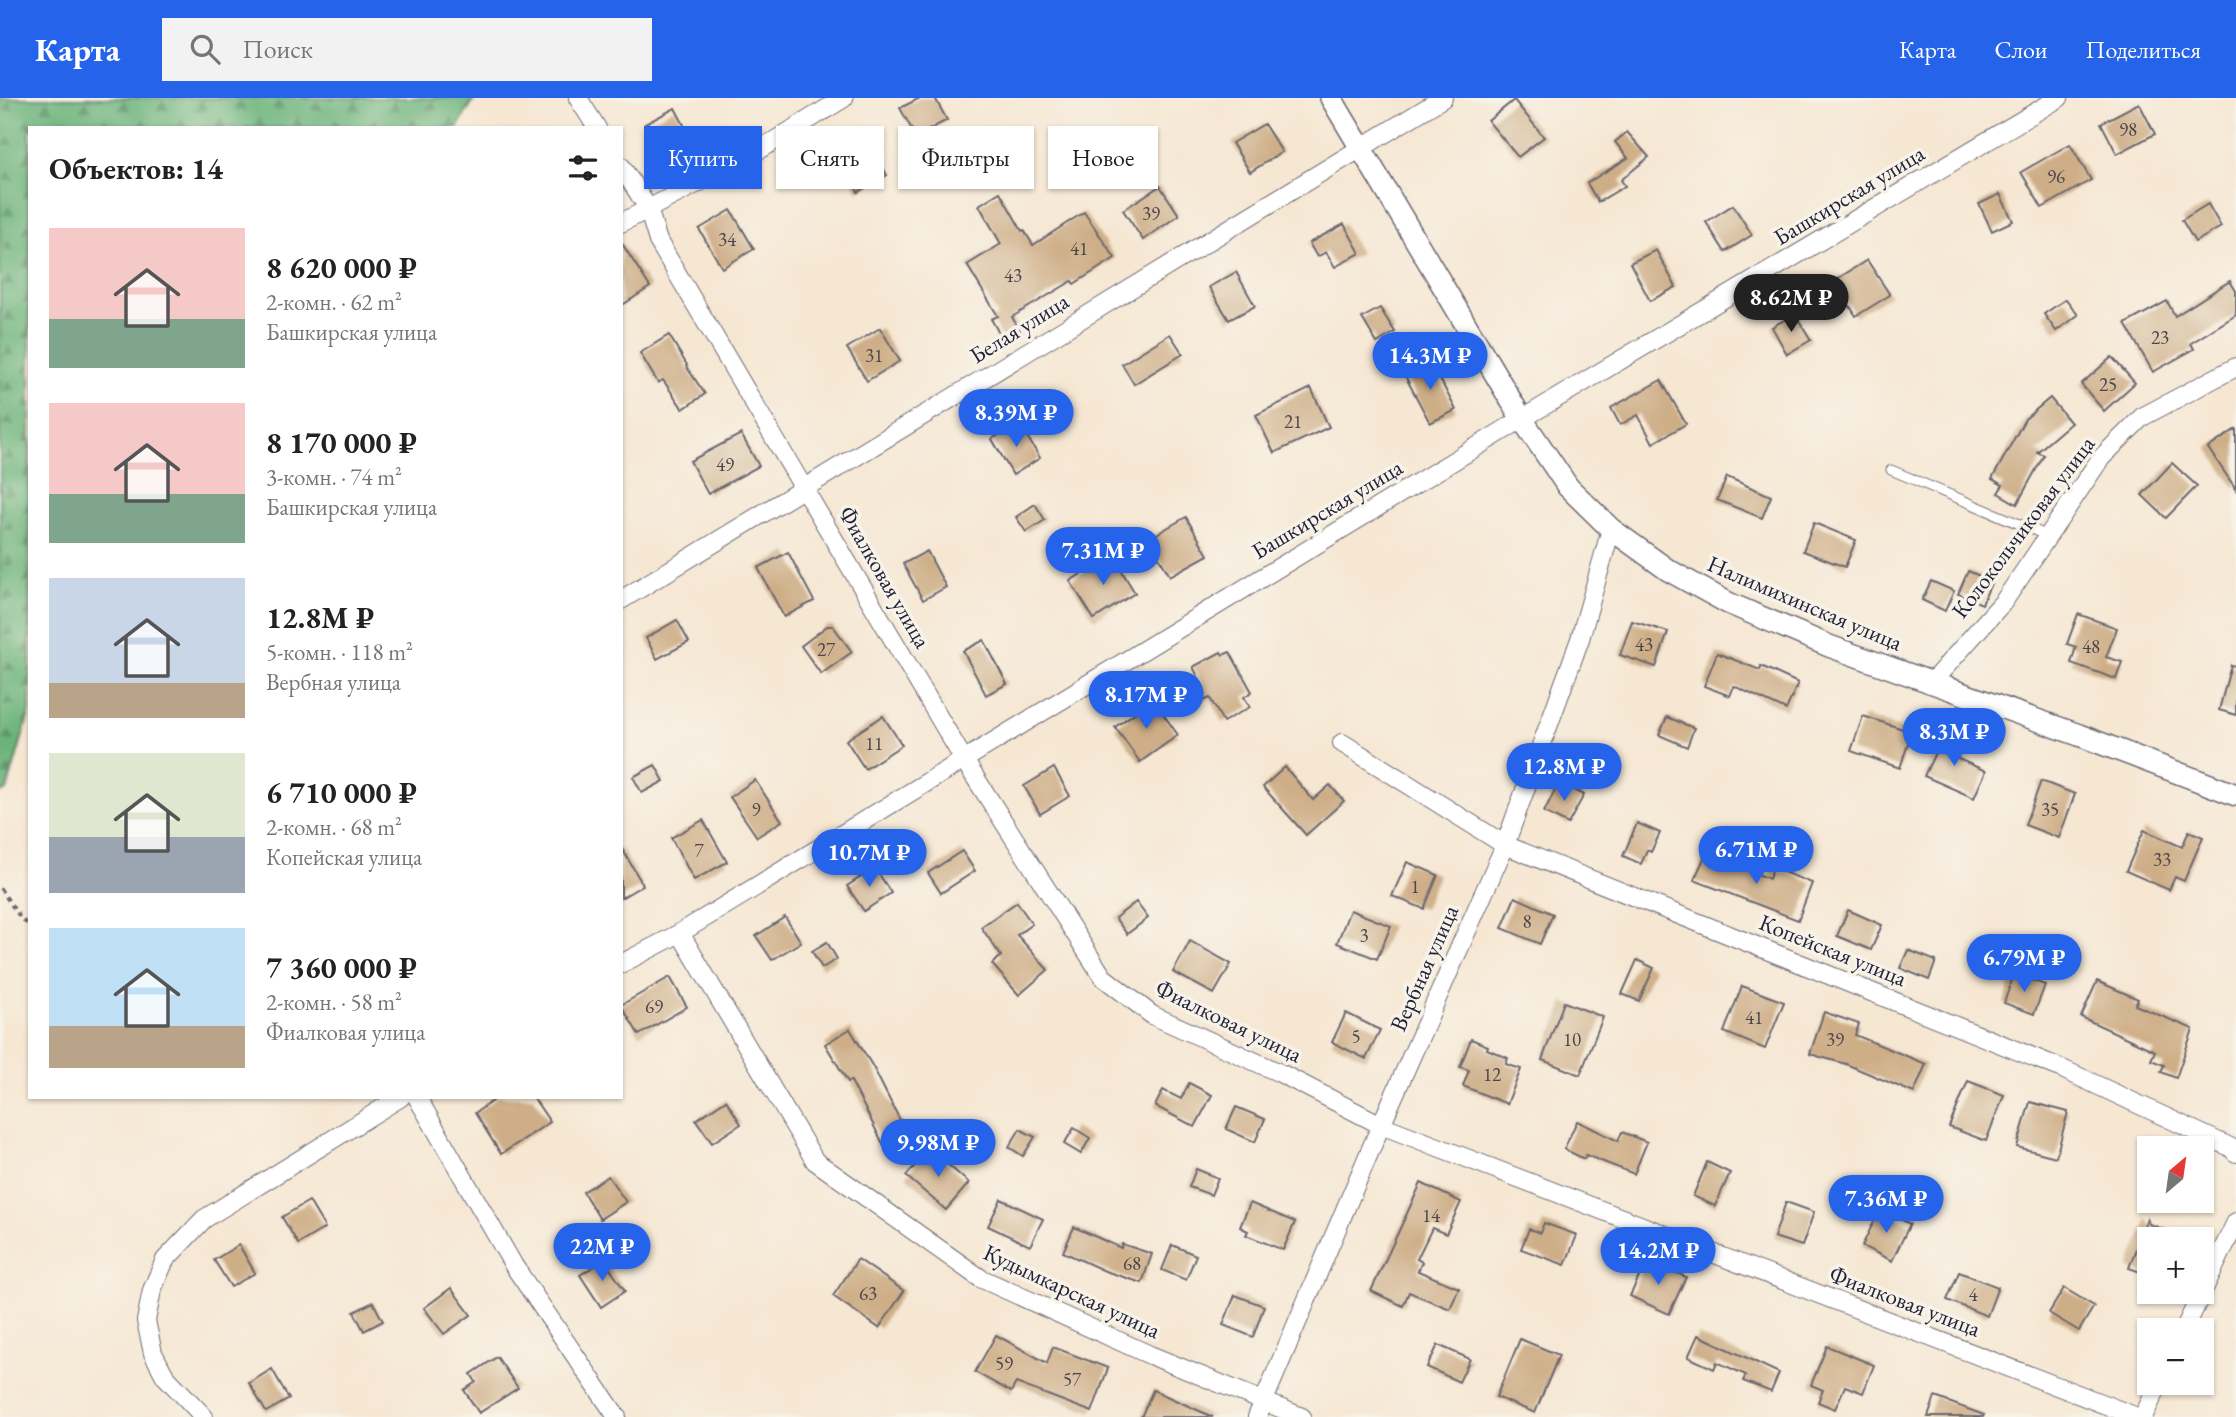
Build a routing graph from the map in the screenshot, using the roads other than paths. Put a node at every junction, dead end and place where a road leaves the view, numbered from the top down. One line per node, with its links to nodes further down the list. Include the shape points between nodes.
1 (578, 98): 6 (street)
2 (844, 98): 9 (street, via 746,158)
3 (1331, 98): 7 (street, Налимихинская улица)
4 (1443, 98): 7 (street, Белая улица)
5 (2059, 98): 12 (street, Башкирская улица)
6 (596, 126)
7 (1361, 146): 12 (street, Налимихинская улица); 14 (street, Белая улица)
8 (623, 169): 9 (street, Фиалковая улица)
9 (648, 208): 10 (street); 14 (street, Фиалковая улица, via 658,241)
10 (623, 222)
11 (2236, 367): 16 (street, Колокольчиковая улица, via 2142,417 2101,458)
12 (1522, 419): 15 (street, Налимихинская улица, via 1568,486); 20 (street, Башкирская улица)
13 (1891, 470): 16 (lane)
14 (805, 488): 17 (street, Белая улица); 20 (street, Фиалковая улица)
15 (1611, 529): 18 (street, Налимихинская улица, via 1668,570 1728,603); 22 (street, Вербная улица, via 1580,639)
16 (2050, 537): 18 (street, Колокольчиковая улица, via 2004,601)
17 (623, 599)
18 (1930, 684): 21 (street, Налимихинская улица)
19 (1342, 743): 22 (street, Копейская улица)
20 (964, 760): 23 (street, Башкирская улица); 27 (street, Фиалковая улица, via 1103,977 1152,1014)
21 (2236, 795)
22 (1505, 845): 27 (street, Вербная улица); 28 (street, Копейская улица, via 2058,1067)
23 (680, 933): 24 (street, Башкирская улица); 32 (street, Кудымкарская улица, via 815,1161 980,1278)
24 (623, 963)
25 (398, 1099): 33 (street, via 204,1219 166,1260 152,1290 146,1321 153,1353 165,1377)
26 (418, 1099): 34 (street, via 514,1266)
27 (1381, 1125): 32 (street, Вербная улица); 36 (street, Фиалковая улица)
28 (2236, 1153)
29 (2236, 1222): 30 (street)
30 (2190, 1318)
31 (2154, 1395): 37 (street)
32 (1260, 1409): 35 (street, Кудымкарская улица)
33 (204, 1417)
34 (617, 1417)
35 (1302, 1417)
36 (2137, 1417)
37 (2143, 1417)

